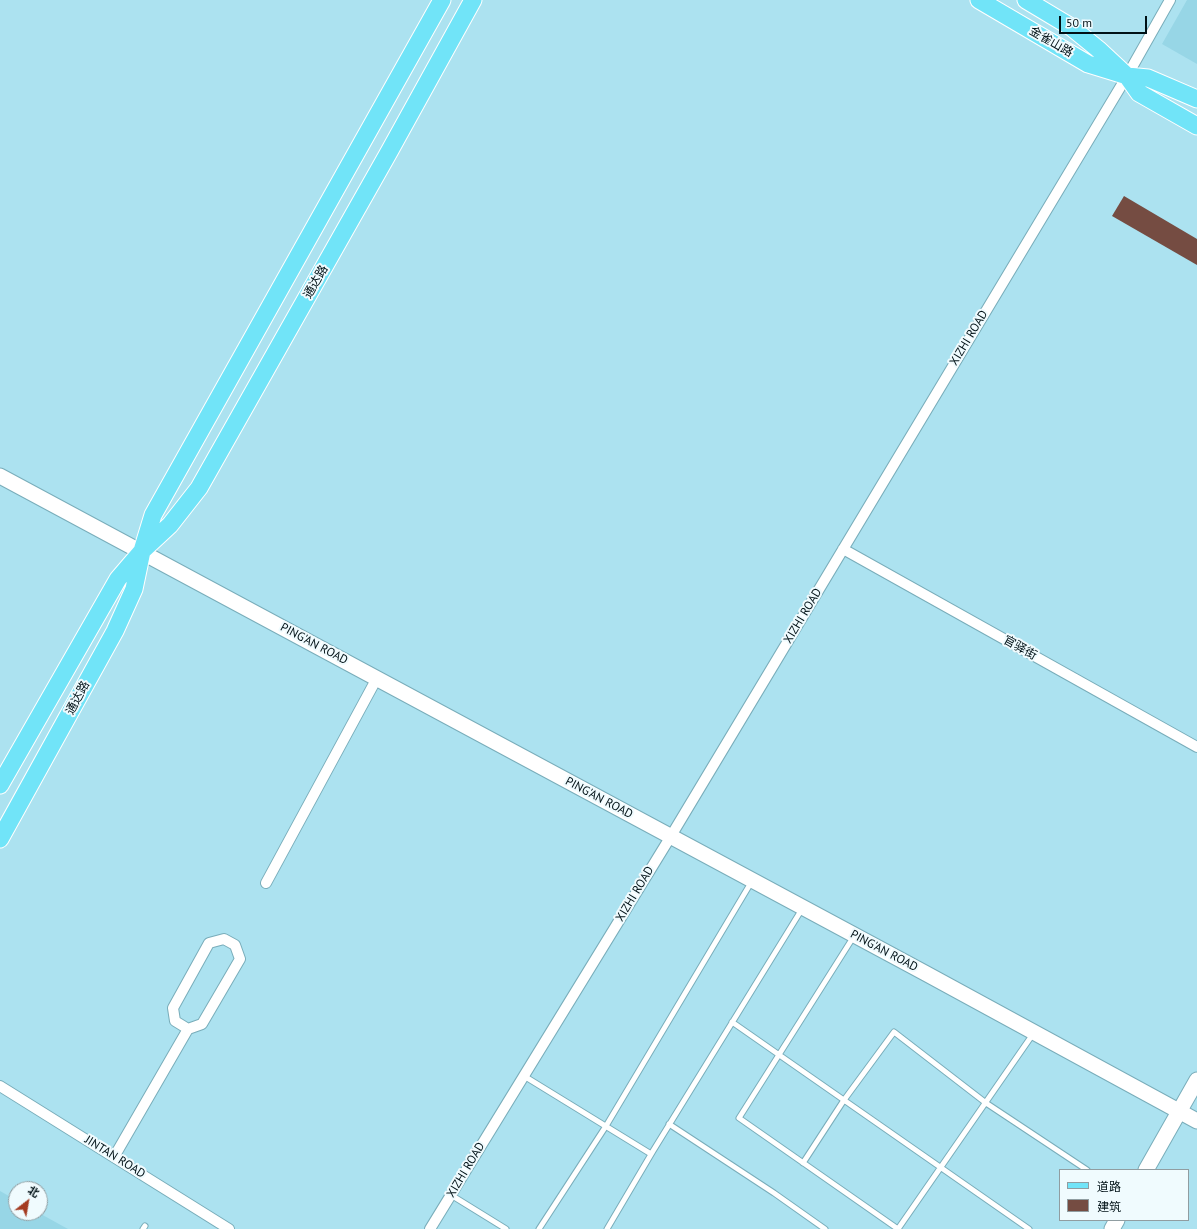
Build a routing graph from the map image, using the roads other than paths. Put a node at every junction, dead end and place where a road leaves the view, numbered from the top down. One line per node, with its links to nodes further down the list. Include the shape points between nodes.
1 (442, 0): 11 (main road, 通达路, via 153,515)
2 (473, 0): 11 (main road, 通达路, via 199,488 170,525)
3 (979, 0): 6 (main road, 金雀山路, via 1088,64)
4 (1026, 0): 6 (main road, 金雀山路, via 1071,27)
5 (1170, 0): 6 (street, XIZHI ROAD)
6 (1127, 76): 7 (main road, 金雀山路, via 1148,78); 8 (main road, 金雀山路, via 1139,93); 10 (street, XIZHI ROAD)
7 (1197, 99)
8 (1197, 126)
9 (0, 476): 11 (main road, PING'AN ROAD)
10 (843, 549): 13 (street, 官驿街); 15 (street, XIZHI ROAD)
11 (142, 551): 12 (main road, PING'AN ROAD); 14 (main road, 通达路, via 118,579); 16 (main road, 通达路, via 134,589 115,632)
12 (377, 678): 15 (main road, PING'AN ROAD); 18 (street)
13 (1197, 748)
14 (0, 785)
15 (670, 836): 17 (main road, PING'AN ROAD); 25 (street, XIZHI ROAD)
16 (0, 839)
17 (752, 880): 19 (main road, PING'AN ROAD); 33 (lane)
18 (266, 883)
19 (803, 907): 20 (main road, PING'AN ROAD); 21 (lane)
20 (855, 935): 23 (main road, PING'AN ROAD); 24 (lane)
21 (732, 1022): 24 (lane); 32 (lane)
22 (188, 1029): 22 (street, via 175,1021 173,1008 209,943 224,939 235,945 240,959 202,1024); 35 (street)
23 (1034, 1032): 29 (lane); 30 (main road, PING'AN ROAD)
24 (779, 1055): 28 (lane); 36 (lane, via 739,1118)
25 (524, 1076): 33 (lane); 40 (street, XIZHI ROAD)
26 (1197, 1080): 30 (main road)
27 (0, 1086): 35 (street, JINTAN ROAD)
28 (844, 1100): 29 (lane, via 894,1032); 36 (lane); 37 (lane)
29 (986, 1103): 37 (lane); 38 (lane)
30 (1179, 1112): 31 (main road, PING'AN ROAD); 39 (main road)
31 (1197, 1121)
32 (669, 1124): 34 (lane); 46 (lane)
33 (606, 1126): 34 (lane); 44 (lane)
34 (651, 1154): 45 (lane)
35 (114, 1157): 41 (street, JINTAN ROAD)
36 (803, 1163): 47 (lane)
37 (940, 1169): 47 (lane); 48 (lane)
38 (1085, 1169)
39 (1147, 1169)
40 (451, 1196): 42 (street, XIZHI ROAD); 43 (lane)
41 (229, 1229)
42 (430, 1229)
43 (506, 1229)
44 (539, 1229)
45 (607, 1229)
46 (825, 1229)
47 (898, 1229)
48 (1029, 1229)

